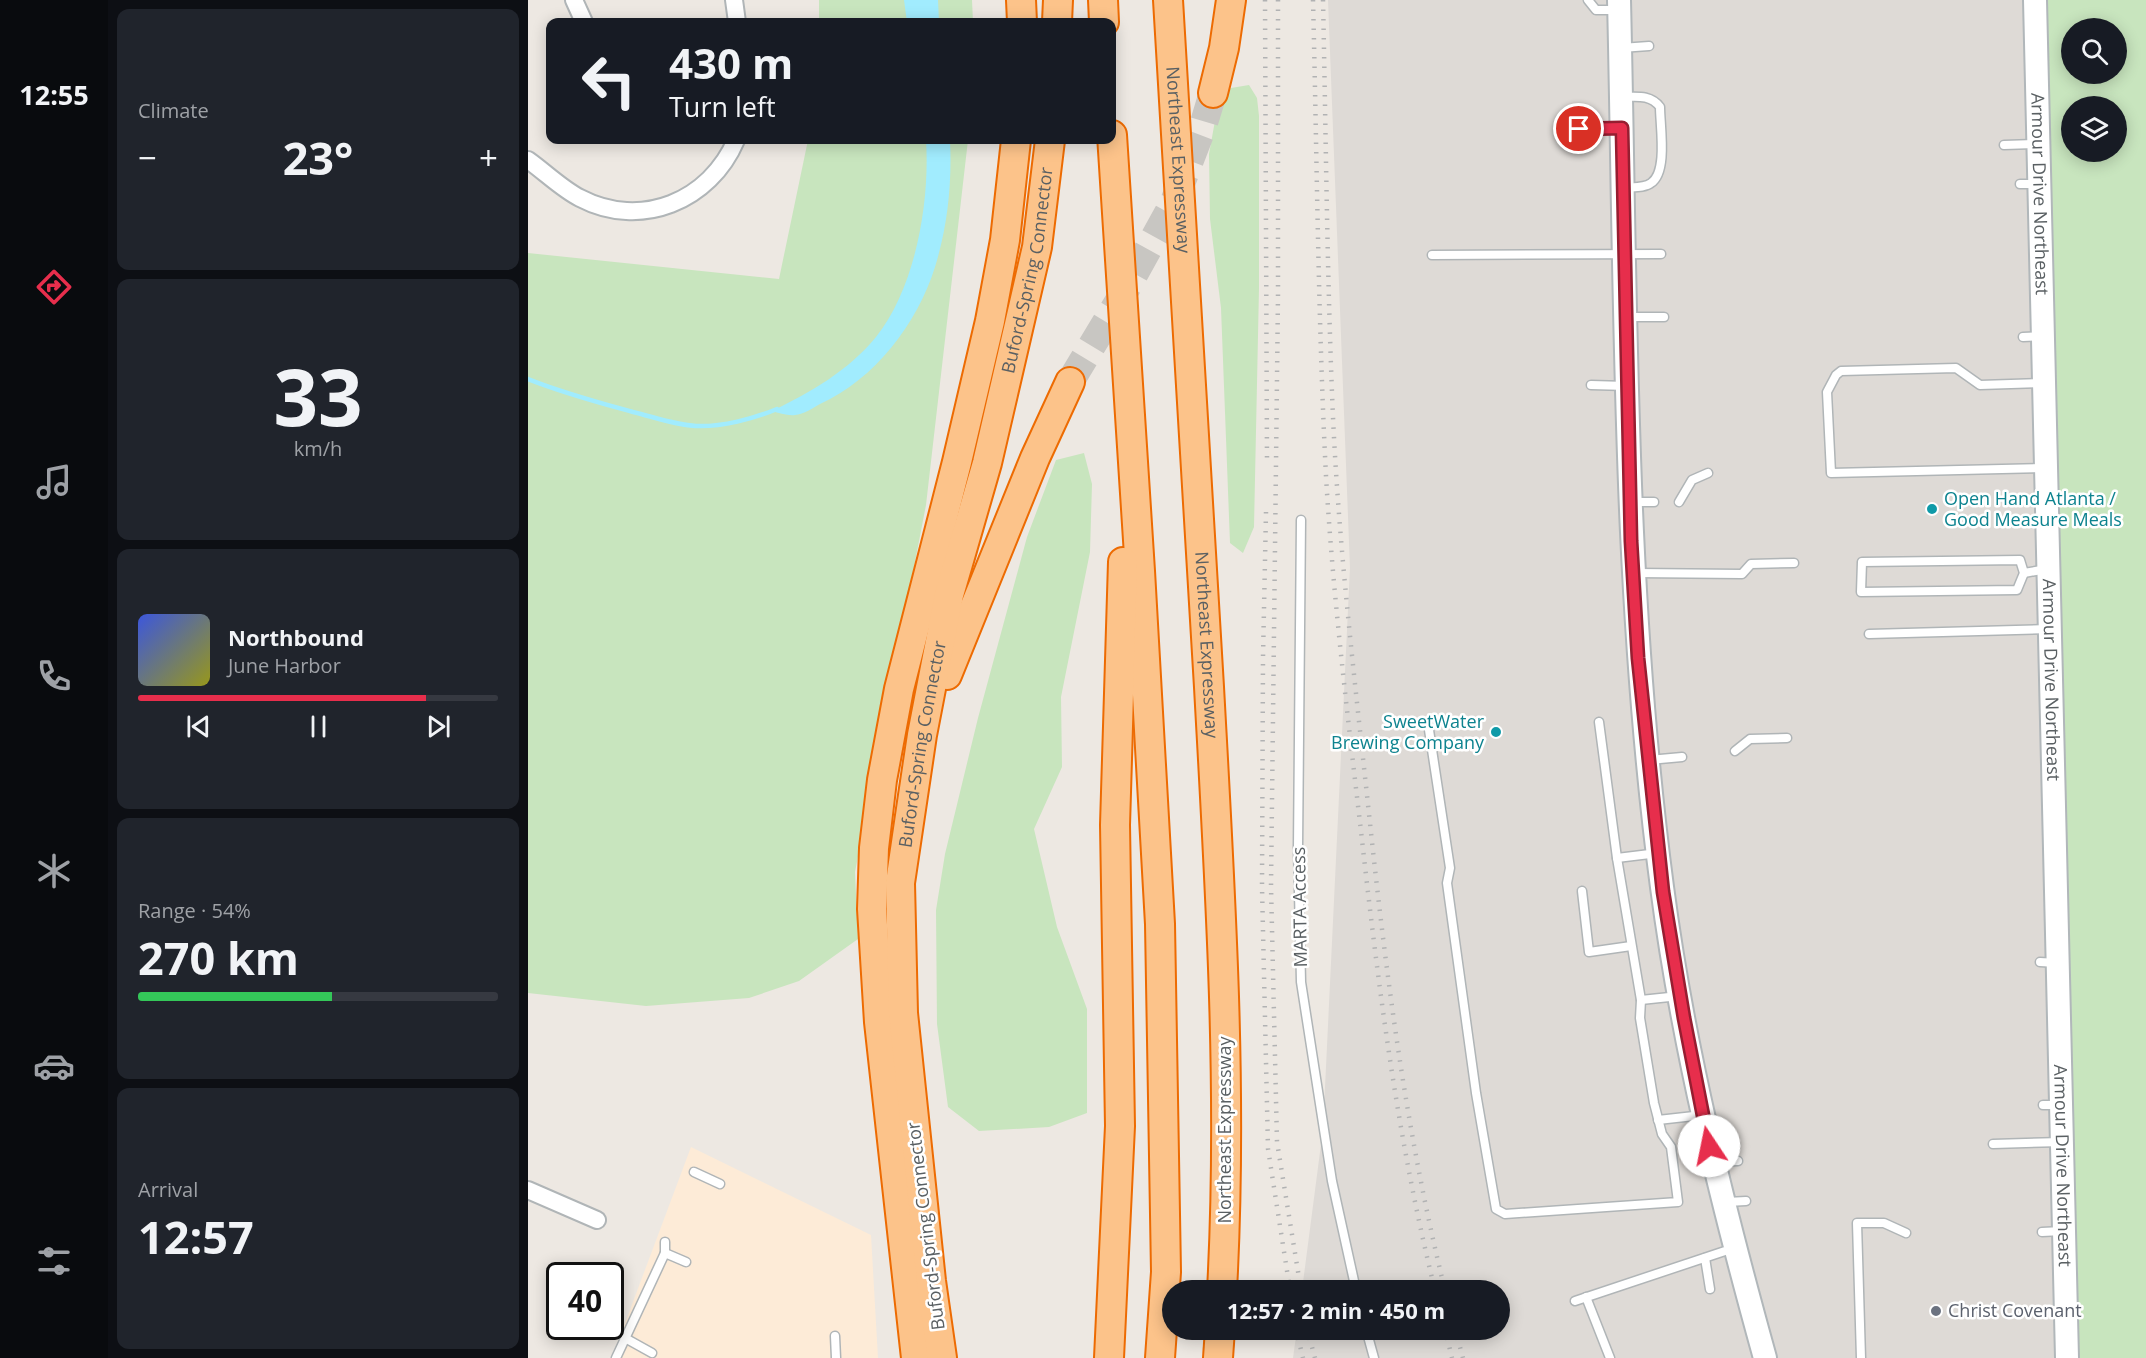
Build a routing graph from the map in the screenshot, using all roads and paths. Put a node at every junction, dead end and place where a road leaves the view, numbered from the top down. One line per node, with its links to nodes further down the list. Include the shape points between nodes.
1 (574, 0): 11 (street)
2 (734, 0): 12 (street)
3 (1021, 0): 13 (highway)
4 (1058, 0): 14 (highway)
5 (1103, 0): 15 (highway)
6 (1168, 0): 83 (highway, Northeast Expressway, via 1225,1004)
7 (1231, 0): 18 (highway)
8 (1588, 0): 10 (lane, via 1596,10)
9 (2035, 0): 26 (street, Armour Drive Northeast)
10 (1619, 5): 17 (street)
11 (582, 18)
12 (736, 18)
13 (1022, 18)
14 (1058, 18)
15 (1104, 18)
16 (1650, 46): 17 (lane)
17 (1620, 48): 19 (street)
18 (1213, 93)
19 (1621, 97): 20 (street); 29 (lane, via 1645,97 1660,107 1658,177 1650,185)
20 (1622, 128): 21 (lane); 29 (street)
21 (1579, 129)
22 (734, 144): 28 (street, via 710,181 687,198 661,208 633,212 604,208 579,198)
23 (1016, 144): 95 (highway, Buford-Spring Connector, via 1005,240 990,321 899,689 874,848 872,909 879,1022)
24 (1050, 144): 54 (highway, Buford-Spring Connector, via 1037,247 987,463 950,595)
25 (1113, 144): 38 (highway)
26 (2038, 144): 27 (lane); 36 (street, Armour Drive Northeast, via 2030,184 2033,336)
27 (2004, 145)
28 (528, 160)
29 (1623, 188): 32 (street)
30 (1661, 254): 32 (lane)
31 (1432, 255): 32 (lane)
32 (1625, 256): 33 (street)
33 (1626, 317): 34 (lane); 39 (street)
34 (1664, 317)
35 (1070, 382): 54 (highway)
36 (2044, 383): 40 (street, Armour Drive Northeast); 40 (lane, via 1980,385 1956,368 1841,371 1827,392 1831,473)
37 (1591, 385): 39 (lane)
38 (1128, 386): 97 (highway, via 1115,825 1120,1126); 98 (highway, via 1160,924 1166,1272)
39 (1628, 386): 42 (street)
40 (2046, 468): 47 (street, Armour Drive Northeast)
41 (1708, 473): 44 (lane, via 1692,480)
42 (1630, 502): 43 (lane); 48 (street, via 1628,550)
43 (1654, 502)
44 (1679, 502)
45 (1300, 520): 84 (lane, MARTA Access, via 1301,982 1332,1181)
46 (1794, 563): 48 (lane, via 1751,564 1742,574)
47 (2048, 569): 49 (lane); 50 (street, Armour Drive Northeast)
48 (1633, 573): 58 (street)
49 (2024, 573): 49 (lane, via 2020,560 1862,562 1861,592 2017,590)
50 (2049, 629): 51 (lane); 67 (street, Armour Drive Northeast, via 2052,1105)
51 (1869, 634)
52 (1599, 722): 60 (lane)
53 (1429, 730): 66 (lane, via 1450,868 1447,883 1474,1081 1496,1209 1505,1214 1678,1202 1671,1147)
54 (922, 735): 96 (highway, Buford-Spring Connector, via 900,883 903,1012)
55 (1787, 738): 56 (lane, via 1750,739)
56 (1735, 751)
57 (1682, 757): 58 (lane)
58 (1648, 760): 59 (street)
59 (1658, 853): 60 (lane); 63 (street)
60 (1617, 858): 62 (lane)
61 (1582, 891): 62 (lane, via 1589,952)
62 (1631, 946): 64 (lane)
63 (1680, 996): 64 (lane); 65 (street)
64 (1641, 1000): 66 (lane, via 1640,1018)
65 (1703, 1115): 66 (lane); 70 (street)
66 (1658, 1120)
67 (2062, 1142): 68 (lane); 104 (street, Armour Drive Northeast, via 2053,1232)
68 (1993, 1144)
69 (1738, 1161): 70 (lane)
70 (1713, 1162): 75 (street)
71 (694, 1172): 72 (lane)
72 (720, 1185)
73 (528, 1190): 76 (street)
74 (1746, 1201): 75 (lane)
75 (1723, 1203): 79 (street)
76 (597, 1220)
77 (1906, 1233): 103 (lane, via 1884,1223 1857,1223)
78 (665, 1242): 80 (lane)
79 (1735, 1248): 81 (lane); 102 (street)
80 (665, 1253): 82 (lane); 89 (lane)
81 (1705, 1258): 85 (lane); 86 (lane)
82 (686, 1262)
83 (1222, 1280)
84 (1354, 1280)
85 (1710, 1289)
86 (1586, 1297): 87 (lane); 101 (lane)
87 (1575, 1300)
88 (834, 1336): 94 (lane)
89 (625, 1338): 92 (lane); 93 (lane)
90 (1219, 1340): 99 (highway)
91 (1369, 1340): 100 (lane)
92 (652, 1353)
93 (616, 1358)
94 (836, 1358)
95 (916, 1358)
96 (942, 1358)
97 (1109, 1358)
98 (1161, 1358)
99 (1218, 1358)
100 (1374, 1358)
101 (1610, 1358)
102 (1765, 1358)
103 (1861, 1358)
104 (2067, 1358)

